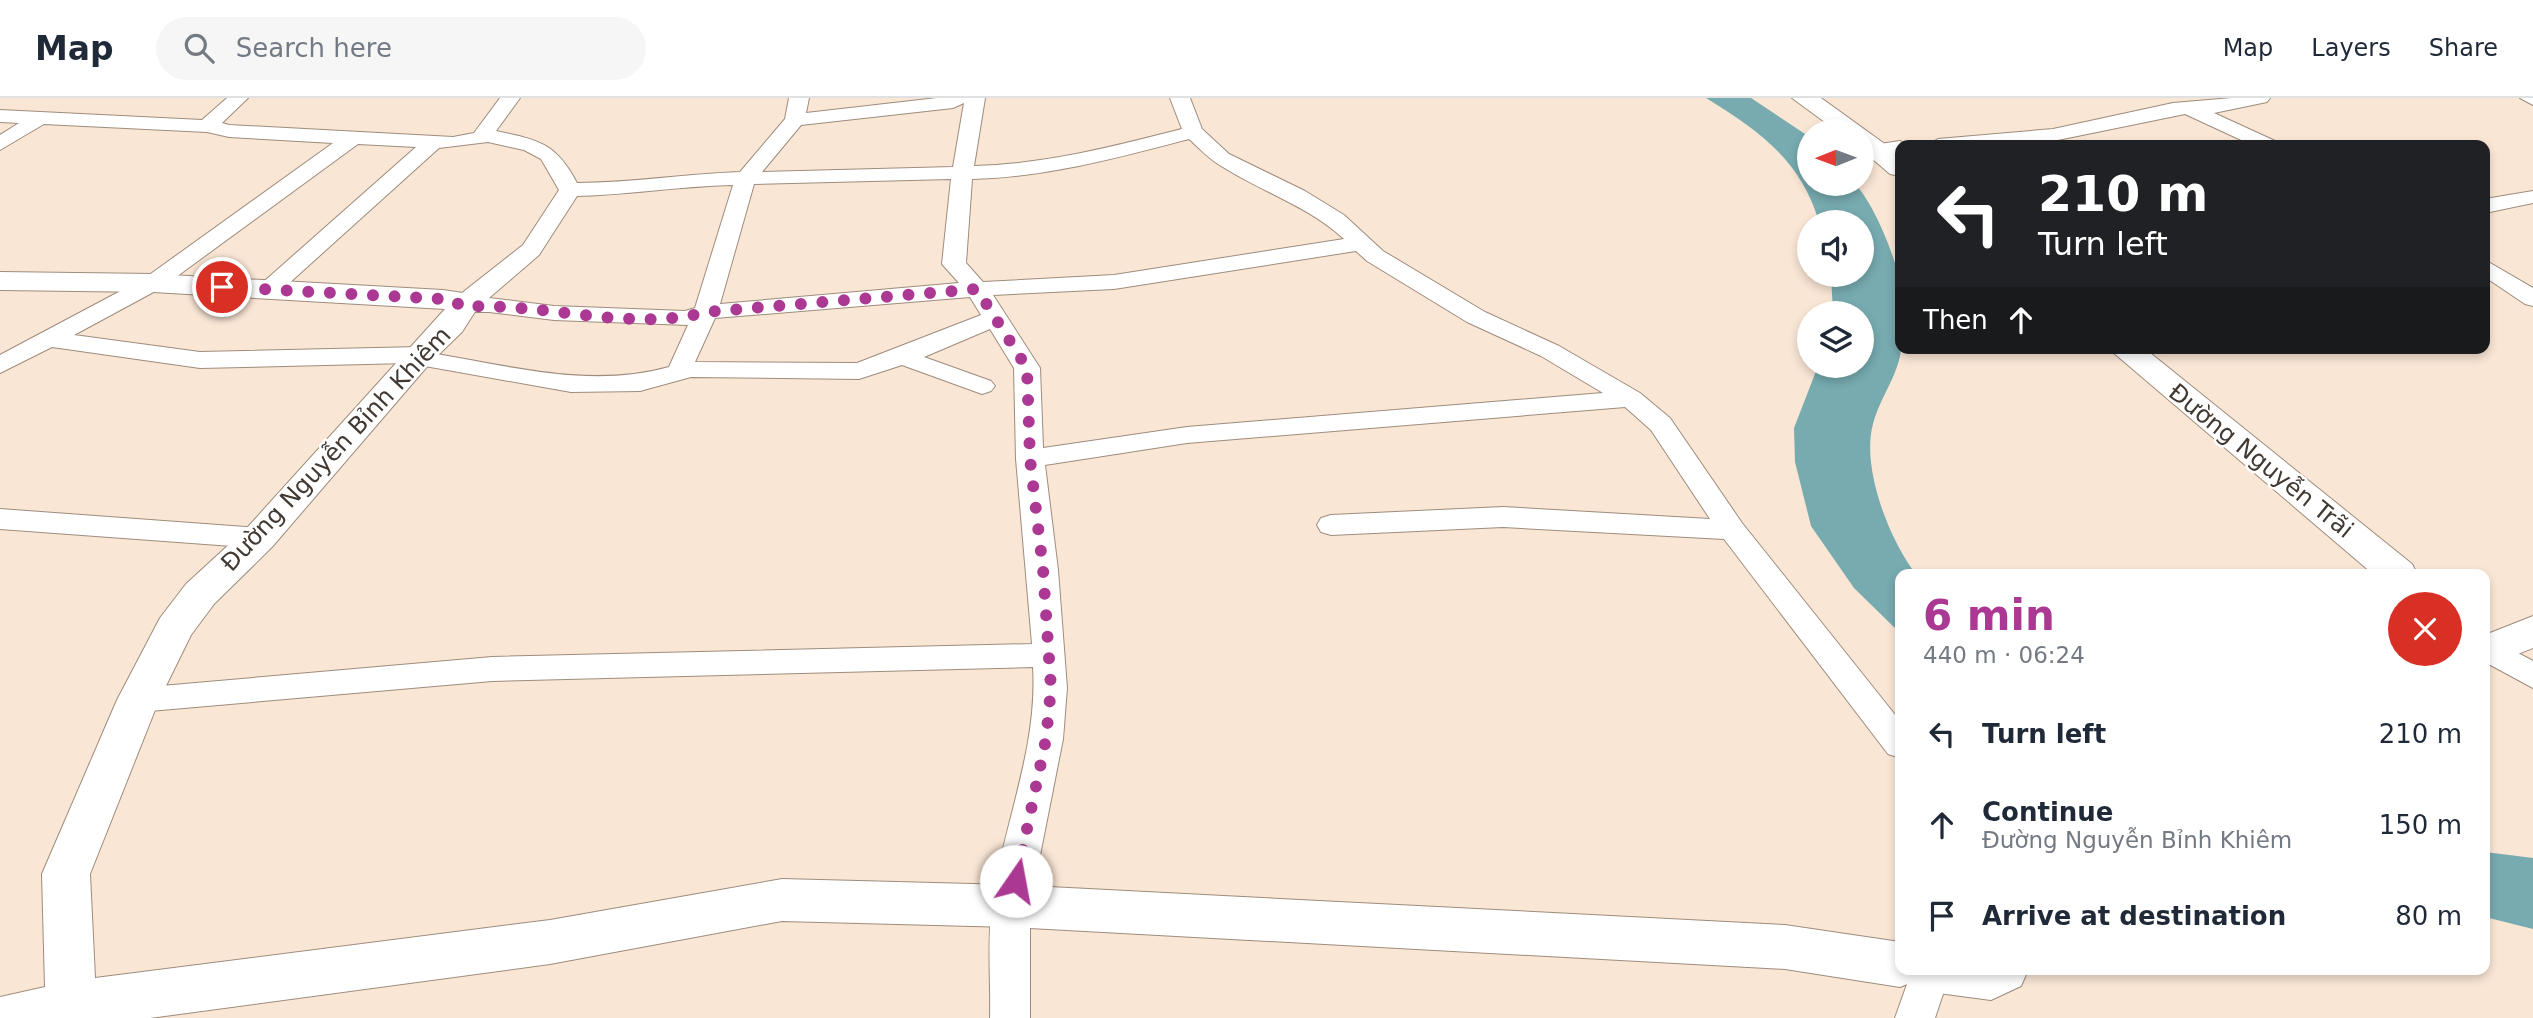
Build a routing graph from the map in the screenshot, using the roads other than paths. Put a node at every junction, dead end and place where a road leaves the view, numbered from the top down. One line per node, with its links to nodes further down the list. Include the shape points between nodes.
1 (238, 98): 15 (street)
2 (510, 98): 17 (street)
3 (799, 98): 14 (street)
4 (959, 98): 14 (street, via 953,103)
5 (975, 98): 25 (street)
6 (1180, 98): 16 (street)
7 (1804, 98): 13 (street)
8 (2155, 98): 10 (street)
9 (2260, 98): 10 (street)
10 (2182, 110): 19 (street, via 2053,135); 20 (street)
11 (0, 116): 12 (street)
12 (40, 118): 15 (street); 21 (street)
13 (1836, 119)
14 (795, 120): 26 (street)
15 (207, 126): 18 (street)
16 (1193, 132): 25 (street, via 1077,162); 30 (street, via 1222,158 1297,196)
17 (485, 135): 22 (street, via 470,142); 27 (street, via 549,155)
18 (353, 138): 22 (street); 33 (street)
19 (1996, 140)
20 (2255, 140)
21 (0, 144)
22 (432, 144): 35 (street)
23 (1881, 144): 24 (street)
24 (1895, 162)
25 (962, 174): 26 (street); 34 (street, via 954,264)
26 (745, 179): 27 (street); 38 (street)
27 (570, 190): 37 (street, via 531,250)
28 (2533, 197): 29 (street)
29 (2490, 205)
30 (1362, 243): 34 (street, via 1114,282); 47 (street, via 1476,317 1550,351)
31 (2490, 274): 36 (street)
32 (0, 281): 33 (street, Đường Nguyễn Bỉnh Khiêm)
33 (153, 283): 35 (street, Đường Nguyễn Bỉnh Khiêm); 40 (street)
34 (977, 289): 38 (street); 39 (street)
35 (268, 290): 37 (street, Đường Nguyễn Bỉnh Khiêm, via 443,299)
36 (2533, 299)
37 (461, 305): 38 (street, via 668,318); 42 (street, Đường Nguyễn Bỉnh Khiêm, via 451,325)
38 (706, 312): 45 (street, via 681,364)
39 (994, 318): 43 (street); 48 (street, via 1027,368)
40 (48, 339): 42 (street, via 201,360); 44 (street)
41 (2131, 354): 53 (street, Đường Nguyễn Trãi)
42 (419, 356): 45 (street, via 571,384 640,383); 52 (street, Đường Nguyễn Bỉnh Khiêm)
43 (902, 357): 45 (street, via 859,371); 46 (street)
44 (0, 365)
45 (687, 370)
46 (982, 386)
47 (1630, 399): 48 (street, via 1188,435); 51 (street, via 1661,424)
48 (1030, 459): 57 (street)
49 (0, 519): 52 (street)
50 (1331, 525): 51 (street, via 1503,517)
51 (1732, 530): 60 (street)
52 (260, 538): 59 (street, Đường Nguyễn Bỉnh Khiêm, via 201,594 174,628)
53 (2392, 569)
54 (2533, 631): 55 (street)
55 (2490, 648)
56 (2490, 651): 58 (street)
57 (1048, 655): 59 (street, via 492,669); 61 (street, via 1051,688 1046,739)
58 (2533, 676)
59 (138, 700): 66 (street, Đường Nguyễn Bỉnh Khiêm, via 66,874)
60 (1895, 739)
61 (1010, 906): 62 (street, via 1785,947); 66 (street, via 782,900 550,942); 68 (street)
62 (1895, 963)
63 (1930, 975): 69 (street)
64 (1976, 975): 65 (street)
65 (1994, 975)
66 (69, 1012): 67 (street)
67 (7, 1018)
68 (1010, 1018)
69 (1915, 1018)

